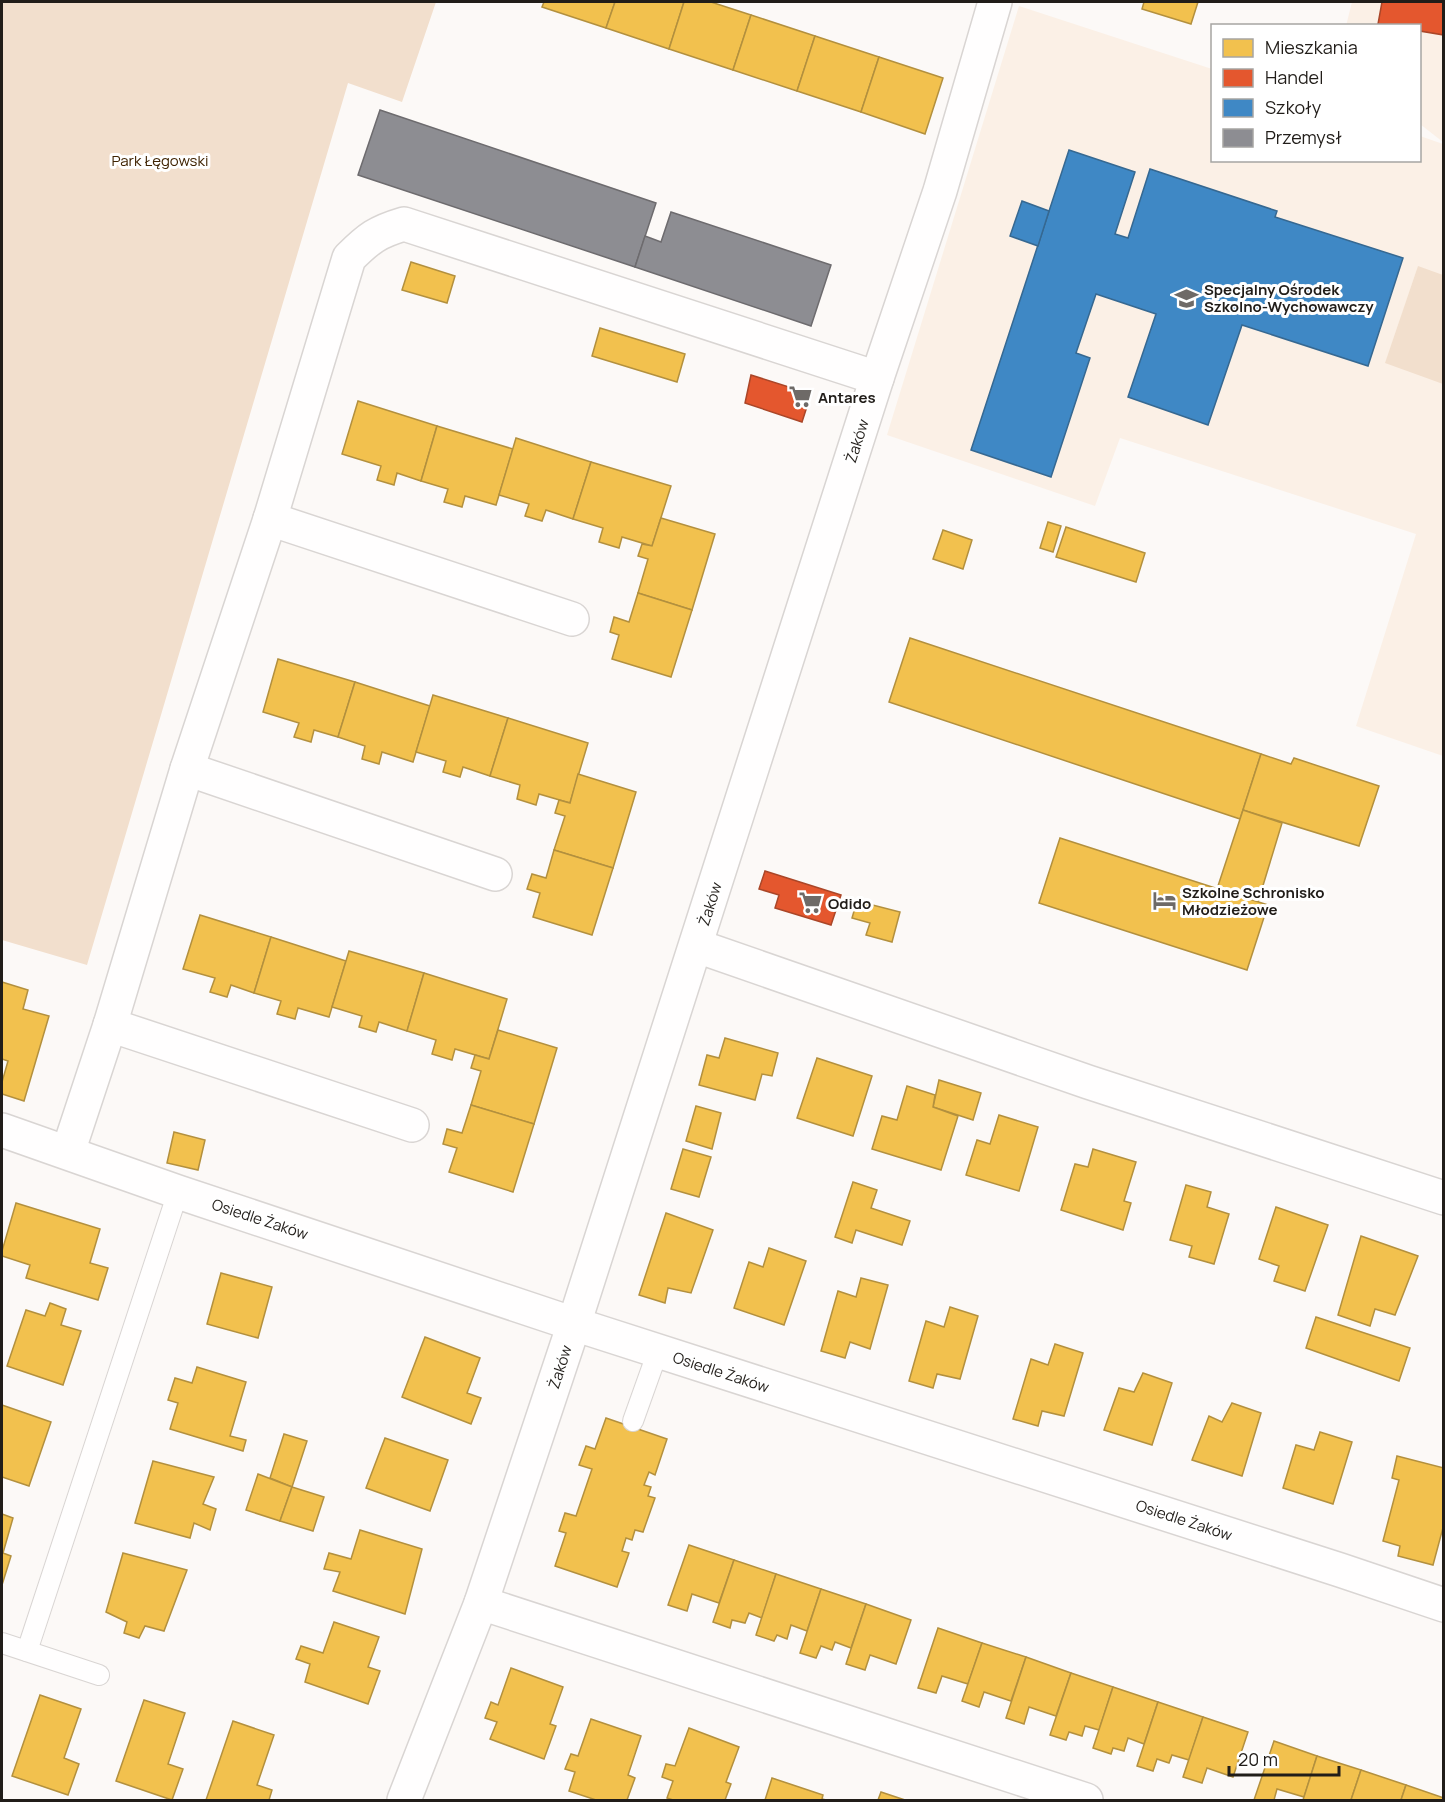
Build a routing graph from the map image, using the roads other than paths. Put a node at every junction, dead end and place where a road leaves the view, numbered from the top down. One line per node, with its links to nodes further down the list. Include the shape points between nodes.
1 (995, 2): 2 (street, Żaków, via 940,191)
2 (878, 378): 3 (street, via 404,224 381,231 349,258); 7 (street, Żaków)
3 (270, 519): 4 (street); 5 (street)
4 (572, 619)
5 (187, 769): 6 (street); 8 (street)
6 (495, 874)
7 (697, 946): 13 (street, via 1088,1082); 14 (street, Żaków)
8 (110, 1024): 9 (street); 11 (street)
9 (412, 1125)
10 (2, 1130): 11 (street, Osiedle Żaków)
11 (69, 1152): 12 (street, Osiedle Żaków)
12 (178, 1192): 14 (street, Osiedle Żaków); 20 (lane)
13 (1443, 1198)
14 (574, 1324): 15 (street, Osiedle Żaków); 17 (street, Żaków)
15 (658, 1351): 16 (lane); 18 (street, Osiedle Żaków)
16 (633, 1421)
17 (481, 1603): 22 (street, Żaków); 23 (street)
18 (1443, 1605)
19 (2, 1643): 20 (lane)
20 (27, 1651): 21 (lane)
21 (99, 1675)
22 (404, 1800)
23 (1086, 1800)

